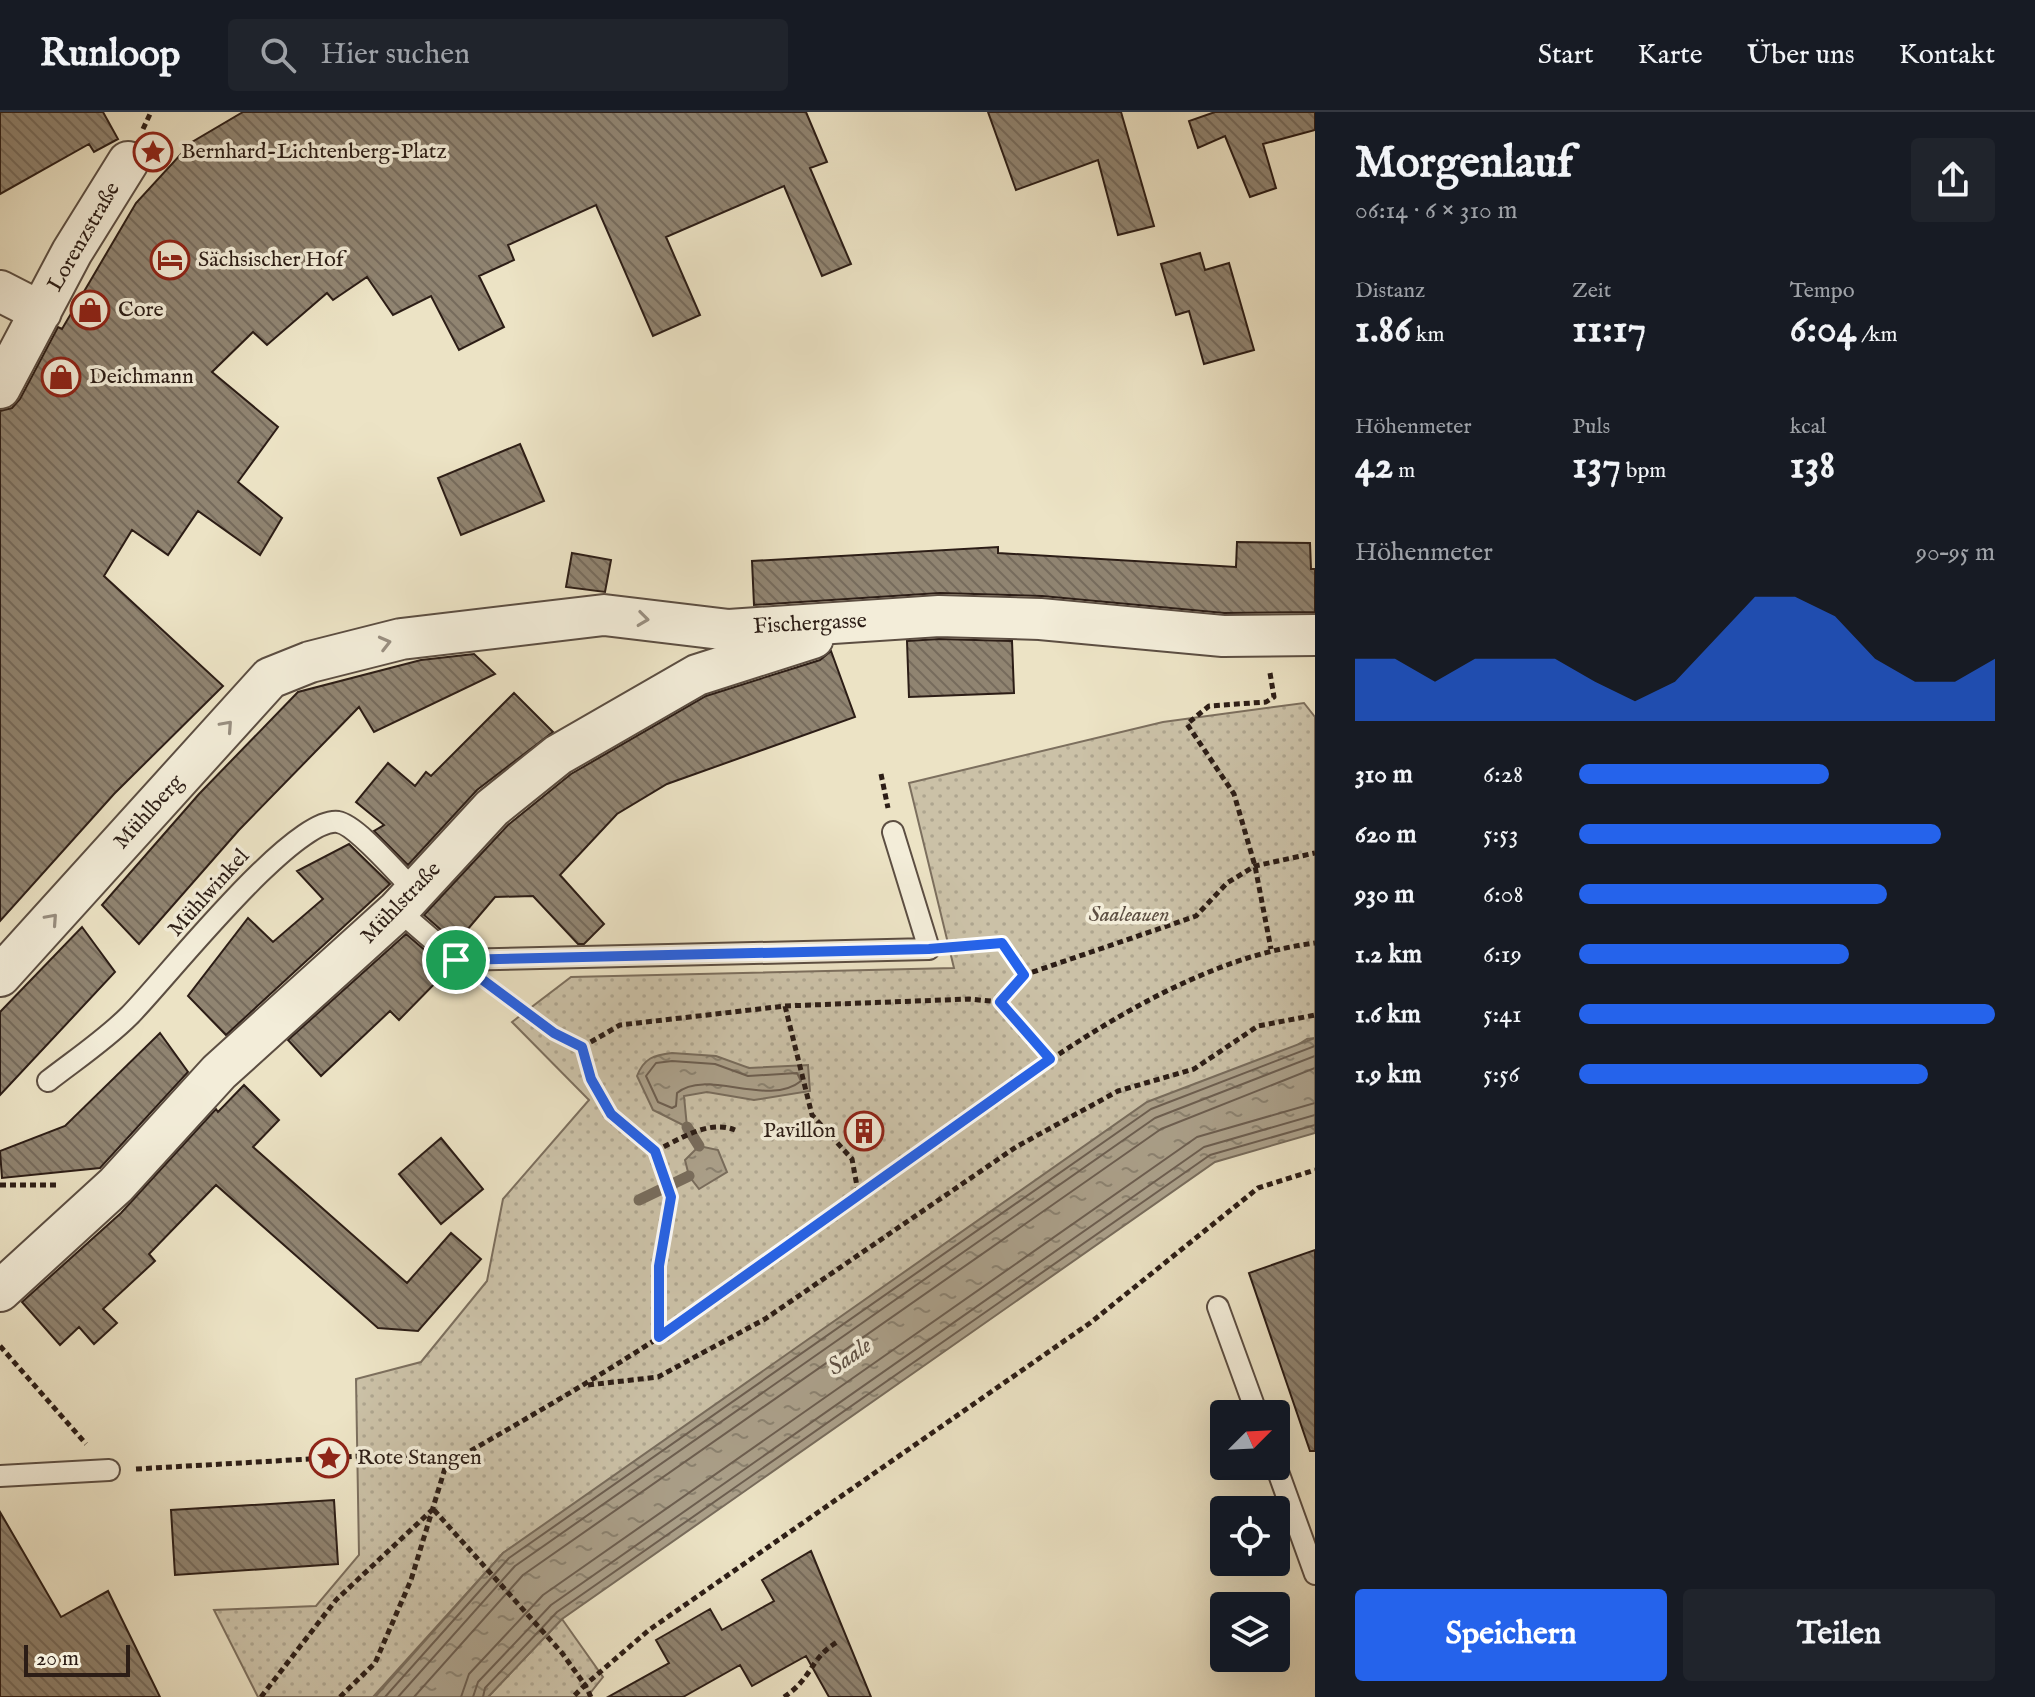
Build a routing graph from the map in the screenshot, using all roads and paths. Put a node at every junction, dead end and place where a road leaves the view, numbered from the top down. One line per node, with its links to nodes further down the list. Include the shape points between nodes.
1 (128, 162): 3 (street, Lorenzstraße)
2 (0, 291): 3 (street, Lorenzstraße)
3 (41, 312): 4 (street, Lorenzstraße)
4 (0, 388)
5 (870, 621): 6 (street, Fischergasse, via 1002,617 1223,636); 7 (street, Fischergasse, one-way to 5, via 401,639 604,615 729,630); 12 (street, Mühlstraße, via 697,675 558,755 492,808)
6 (1315, 635)
7 (310, 662): 18 (street, Mühlberg, one-way to 7, via 270,678)
8 (1274, 697): 11 (path, via 1209,706 1187,724 1234,794)
9 (893, 832): 14 (lane)
10 (1315, 853): 11 (path)
11 (1255, 866): 15 (path); 17 (path, via 1227,883 1196,916)
12 (406, 901): 16 (lane, Mühlwinkel); 24 (lane, Mühlwinkel, via 352,829 333,821 323,824 271,860 128,1018); 29 (street, Mühlstraße, via 219,1072 116,1185)
13 (1315, 943): 15 (path)
14 (929, 949): 16 (lane); 17 (path, via 1002,943)
15 (1271, 949): 23 (path, via 1143,1005)
16 (456, 960): 22 (path, via 554,1033)
17 (1024, 975): 19 (path)
18 (0, 976)
19 (1000, 1002): 20 (path); 23 (path)
20 (785, 1006): 22 (path, via 620,1025); 28 (path, via 812,1115 852,1159)
21 (1315, 1015): 33 (path, via 1258,1026 1194,1069 1118,1091 1016,1147 765,1319 658,1377)
22 (582, 1047): 26 (path, via 591,1079 611,1114)
23 (1050, 1059): 28 (path)
24 (48, 1081)
25 (735, 1130): 26 (path, via 722,1125 698,1131)
26 (655, 1151): 31 (path, via 671,1197 659,1266)
27 (1315, 1170): 42 (path, via 1258,1188 1090,1323 649,1630)
28 (859, 1198): 31 (path)
29 (0, 1291)
30 (1218, 1307): 34 (lane)
31 (659, 1337): 33 (path)
32 (0, 1346): 36 (path)
33 (583, 1386): 35 (path)
34 (1252, 1400)
35 (446, 1465): 36 (path, via 396,1454); 39 (path)
36 (109, 1470): 37 (lane)
37 (0, 1476)
38 (1281, 1480): 40 (lane)
39 (433, 1509): 42 (path); 43 (path, via 336,1600); 44 (path, via 411,1580 375,1663)
40 (1315, 1574)
41 (839, 1641): 47 (path, via 819,1652 805,1683)
42 (585, 1685): 45 (path); 46 (path)
43 (261, 1697)
44 (340, 1697)
45 (573, 1697)
46 (591, 1697)
47 (784, 1697)

